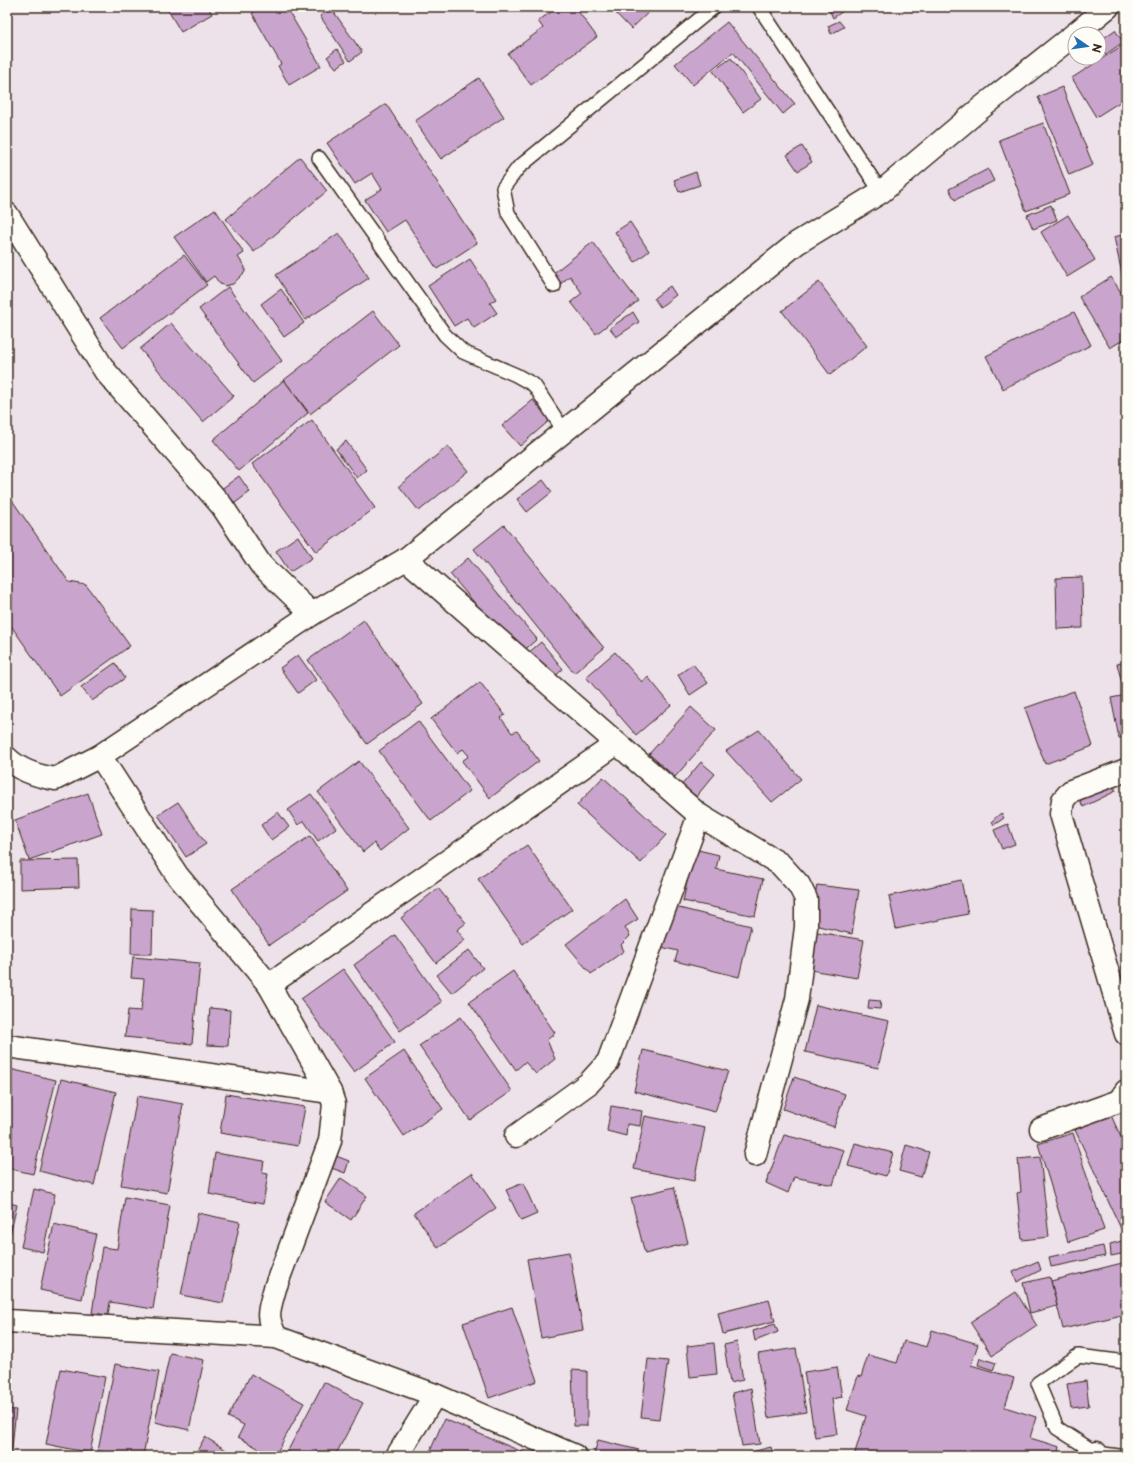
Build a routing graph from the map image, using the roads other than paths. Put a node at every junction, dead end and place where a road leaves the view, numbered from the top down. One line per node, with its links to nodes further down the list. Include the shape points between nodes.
1 (714, 7): 9 (lane, via 518,168 503,188 508,213)
2 (759, 7): 7 (lane)
3 (1108, 7): 4 (street)
4 (1085, 26)
5 (1067, 40): 7 (street)
6 (319, 158): 10 (lane, via 445,335 463,352 516,375 534,386)
7 (881, 192): 10 (street, via 797,243)
8 (7, 214): 12 (street, via 105,371 222,506 261,565)
9 (554, 286)
10 (564, 431): 11 (street)
11 (406, 560): 12 (street); 13 (street)
12 (312, 614): 14 (street)
13 (616, 744): 17 (street); 18 (street)
14 (100, 756): 15 (street, via 55,779 25,771); 18 (street, via 177,875)
15 (7, 758)
16 (1126, 770): 19 (street, via 1070,791 1063,800 1061,814)
17 (698, 815): 24 (street, via 608,1062 589,1083); 25 (street, via 780,864 799,885 806,899 806,927 797,999)
18 (269, 985): 22 (street)
19 (1126, 1034)
20 (7, 1046): 22 (street)
21 (1126, 1091): 23 (street, via 1118,1101)
22 (330, 1092): 27 (street, via 334,1104 330,1141 269,1310 269,1322)
23 (1041, 1129)
24 (516, 1136)
25 (755, 1155)
26 (7, 1321): 27 (street)
27 (276, 1337): 29 (street)
28 (1126, 1362): 31 (lane, via 1078,1356 1038,1383 1057,1428)
29 (435, 1395): 32 (street); 33 (street)
30 (1126, 1453): 34 (lane)
31 (1096, 1455): 34 (lane)
32 (398, 1456)
33 (576, 1456)
34 (1120, 1456)

